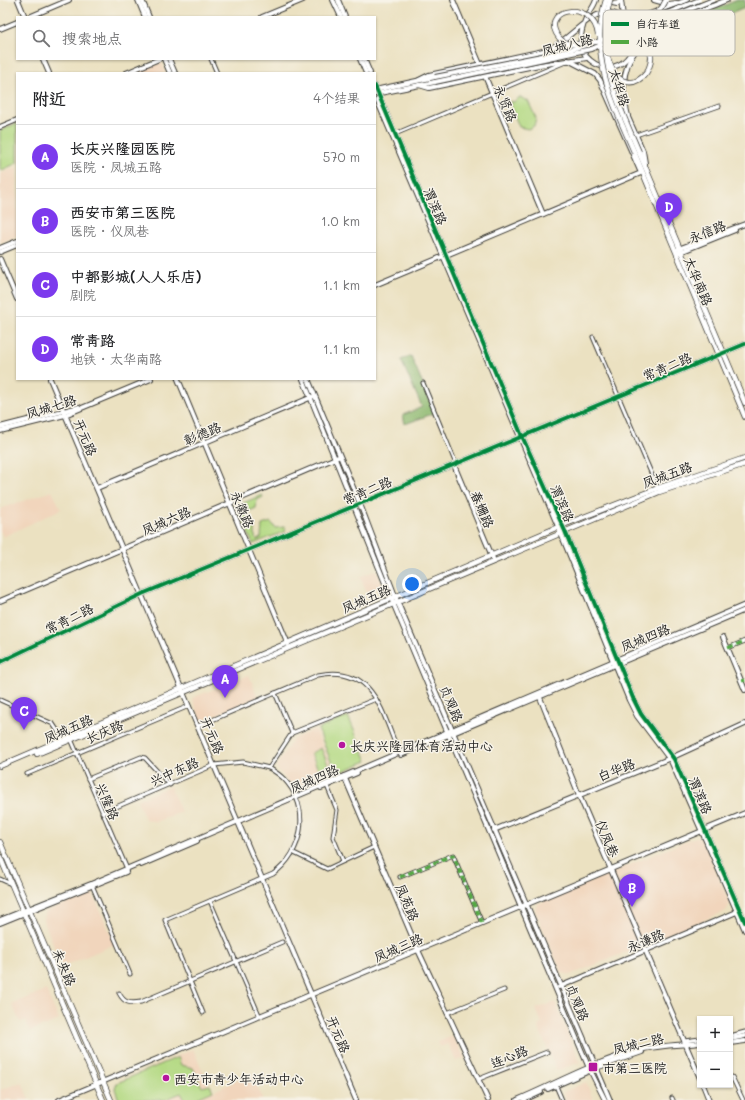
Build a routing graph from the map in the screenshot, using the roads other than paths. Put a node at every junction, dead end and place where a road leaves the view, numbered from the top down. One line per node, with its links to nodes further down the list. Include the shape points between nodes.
1 (18, 0): 29 (street)
2 (69, 0): 30 (street)
3 (138, 0): 31 (street)
4 (142, 0): 32 (street)
5 (303, 0): 33 (street)
6 (333, 0): 34 (street)
7 (338, 0): 35 (street)
8 (452, 0): 59 (street, 永贤路)
9 (596, 0): 38 (street)
10 (608, 0): 11 (street, via 616,4); 21 (main road, 太华路, bridge); 22 (main road, 太华路, bridge)
11 (621, 0): 23 (street)
12 (654, 0): 17 (street, via 668,4)
13 (666, 0): 24 (main road, bridge)
14 (698, 0): 20 (street, via 700,8); 26 (street, 凤城八路, bridge)
15 (713, 0): 27 (street, 凤城八路, bridge)
16 (727, 0): 20 (street)
17 (685, 1): 25 (street)
18 (564, 6): 41 (main road, bridge, via 554,23 557,35 562,41 569,44)
19 (587, 6): 50 (main road, bridge, via 593,12 596,21 598,51)
20 (704, 9)
21 (605, 10)
22 (607, 10)
23 (622, 10)
24 (660, 10)
25 (661, 10)
26 (675, 10)
27 (689, 10)
28 (603, 14): 38 (street)
29 (25, 16)
30 (31, 16)
31 (145, 16)
32 (149, 16)
33 (264, 16)
34 (341, 16)
35 (345, 16)
36 (603, 18): 50 (main road, 太华路, bridge, via 600,28)
37 (16, 22): 39 (street)
38 (584, 25): 43 (street, 凤城八路, via 563,43); 49 (street, via 581,42)
39 (0, 29)
40 (603, 39): 41 (street, 凤城八路, bridge)
41 (595, 42): 70 (street, 凤城八路, bridge, via 562,52)
42 (603, 44): 70 (street, 凤城八路, bridge, via 569,55)
43 (539, 52): 59 (street, 凤城八路); 60 (street, via 542,62)
44 (606, 56): 80 (main road, 太华路, bridge, via 611,86)
45 (607, 56): 48 (main road, bridge, via 613,72 620,79 629,81 642,77 648,71 652,64)
46 (629, 56): 61 (street, via 622,63)
47 (630, 56): 75 (street, via 623,85)
48 (651, 56)
49 (587, 58): 58 (street, 凤城八路); 61 (street, via 601,67)
50 (601, 58): 80 (main road, 太华路, bridge, via 608,92)
51 (43, 60): 62 (street)
52 (157, 60): 63 (street)
53 (164, 60): 64 (street)
54 (168, 60): 65 (street)
55 (211, 60): 66 (street)
56 (360, 60): 67 (street)
57 (364, 60): 68 (street)
58 (568, 60): 60 (street, 凤城八路); 73 (street); 81 (street, via 595,74 600,80)
59 (479, 64): 69 (street, 永贤路); 71 (street, 凤城八路, via 429,74)
60 (539, 65): 69 (street, 凤城八路)
61 (610, 67): 75 (street)
62 (49, 72)
63 (128, 72)
64 (170, 72)
65 (174, 72)
66 (217, 72)
67 (366, 72)
68 (370, 72)
69 (484, 77): 71 (street, 凤城八路, via 428,88); 73 (street, 永贤路)
70 (435, 80): 71 (street, 凤城八路)
71 (419, 83): 72 (street, 凤城八路)
72 (376, 91): 78 (street, 渭滨路)
73 (491, 93): 78 (street); 82 (street, 永贤路)
74 (719, 106): 79 (street)
75 (628, 116): 79 (street)
76 (16, 120): 77 (street)
77 (0, 127)
78 (393, 134): 89 (street, 渭滨路)
79 (636, 135): 81 (street, via 643,151)
80 (637, 153): 81 (main road, 太华南路)
81 (644, 172): 82 (street); 87 (main road, 太华南路)
82 (543, 214): 89 (street)
83 (745, 225): 87 (street, 永信路)
84 (16, 241): 86 (street)
85 (16, 245): 88 (street)
86 (0, 248)
87 (678, 251): 95 (main road, 太华南路); 96 (main road, 太华南路)
88 (0, 252)
89 (444, 256): 91 (street); 111 (street, 渭滨路)
90 (0, 259): 92 (street)
91 (376, 285)
92 (16, 297)
93 (593, 337): 105 (street)
94 (745, 344): 95 (street, 常青二路)
95 (724, 352): 96 (street, 常青二路); 106 (main road, 太华南路)
96 (718, 355): 105 (street, 常青二路); 108 (main road, 太华南路)
97 (50, 380): 107 (street, 开元路)
98 (142, 380): 107 (street, 凤城七路)
99 (148, 380): 107 (street, 凤城七路)
100 (178, 380): 112 (street, 永徽路)
101 (304, 380): 104 (street, 贞观路)
102 (308, 380): 104 (street, 贞观路)
103 (423, 383): 115 (street)
104 (313, 396): 112 (street, 彰德路); 113 (street, 贞观路)
105 (619, 398): 111 (street, 常青二路); 118 (street)
106 (745, 402)
107 (64, 413): 109 (street, 凤城七路); 110 (street, 凤城七路); 117 (street, 开元路)
108 (745, 417)
109 (0, 427)
110 (0, 431)
111 (521, 437): 115 (street, 常青二路); 121 (street, 渭滨路)
112 (205, 442): 117 (street, 彰德路); 119 (street, 永徽路)
113 (338, 457): 119 (street, 凤城六路); 120 (street, 贞观路)
114 (745, 458): 118 (main road, 凤城五路)
115 (455, 464): 120 (street, 常青二路); 125 (street, 春姗路)
116 (745, 464): 118 (main road, 凤城五路)
117 (96, 488): 124 (street, 开元路)
118 (659, 490): 121 (main road, 凤城五路); 122 (main road, 凤城五路)
119 (230, 503): 123 (street, 永徽路); 124 (street, 凤城六路)
120 (358, 505): 123 (street, 常青二路); 127 (street, 贞观路)
121 (560, 527): 122 (street, 渭滨路); 125 (main road, 凤城五路)
122 (563, 532): 125 (main road, 凤城五路); 136 (street, 渭滨路)
123 (250, 549): 126 (street, 常青二路); 133 (street, 永徽路)
124 (123, 550): 126 (street, 开元路); 128 (street, 凤城六路)
125 (493, 559): 127 (main road, 凤城五路)
126 (142, 594): 135 (street, 常青二路); 138 (street, 开元路)
127 (395, 600): 133 (main road, 凤城五路); 147 (street, 贞观路)
128 (0, 601)
129 (745, 606): 136 (street, 凤城四路)
130 (745, 610): 136 (street, 凤城四路)
131 (723, 637): 134 (street)
132 (745, 642): 134 (street)
133 (289, 645): 138 (main road, 凤城五路)
134 (728, 648): 137 (street)
135 (0, 662)
136 (616, 662): 141 (street, 凤城四路); 153 (street, 渭滨路, via 638,716)
137 (744, 681): 139 (street)
138 (183, 690): 144 (street, 开元路); 149 (main road, 凤城五路); 150 (main road, 凤城五路)
139 (745, 690)
140 (274, 693): 143 (street, via 318,674 339,672 366,684); 146 (street); 148 (street)
141 (540, 695): 147 (street, 凤城四路); 163 (street, 仪凤巷)
142 (0, 700): 149 (street, via 53,724)
143 (376, 700): 148 (street); 152 (street)
144 (189, 706): 146 (street, 开元路); 151 (street, 长庆路)
145 (745, 724): 153 (street, 白华路)
146 (198, 726): 154 (street, 开元路)
147 (451, 732): 152 (street, 凤城四路); 159 (street, 凤城四路); 168 (street, 贞观路); 183 (street, 贞观路)
148 (292, 733): 156 (street)
149 (63, 739): 155 (main road, 凤城五路)
150 (71, 739): 151 (street, 兴隆路); 157 (main road, 凤城五路)
151 (77, 753): 158 (street, 长庆路); 160 (street, 兴隆路)
152 (399, 753): 159 (street, 凤城四路)
153 (671, 758): 163 (street, 白华路); 169 (street, 渭滨路)
154 (214, 765): 156 (street, 兴中东路, via 243,762); 161 (street, 兴中东路); 167 (street, 开元路)
155 (0, 766)
156 (269, 768): 164 (street, via 283,778)
157 (0, 769)
158 (27, 774)
159 (344, 777): 162 (street, 凤城四路); 164 (street, 凤城四路); 171 (street, 凤苑路)
160 (88, 778): 161 (street, via 141,757 145,758); 165 (street, 兴隆路)
161 (170, 785): 165 (street, 兴中东路)
162 (327, 786): 164 (street, 凤城四路); 174 (street, via 337,810 333,837)
163 (579, 794): 168 (street, 白华路); 175 (street, 仪凤巷)
164 (296, 798): 167 (street, 凤城四路); 172 (street, via 301,819)
165 (102, 813): 176 (street, 兴隆路)
166 (745, 813): 169 (street, 凤城三路)
167 (238, 822): 176 (street, 凤城四路); 179 (street, 开元路)
168 (494, 830): 183 (street, 贞观路)
169 (703, 831): 175 (street, 凤城三路); 185 (street, 渭滨路)
170 (0, 842): 184 (main road, 未央路)
171 (374, 847): 174 (street); 192 (street, 凤苑路)
172 (294, 853): 174 (street, via 327,868); 179 (street, via 281,869)
173 (0, 857): 180 (main road, 未央路)
174 (343, 861)
175 (610, 868): 183 (street, 凤城三路); 193 (street, 仪凤巷)
176 (127, 870): 181 (street, 凤城四路)
177 (400, 877): 189 (street, via 454,855)
178 (0, 879): 180 (street)
179 (262, 879): 182 (street); 200 (street, 开元路)
180 (11, 884): 184 (main road, 未央路)
181 (91, 885): 184 (street, 凤城四路); 195 (street)
182 (210, 901): 194 (street); 196 (street, via 165,920)
183 (524, 905): 189 (street, 凤城三路); 197 (street, 贞观路)
184 (26, 911): 186 (street, 凤城四路); 188 (street, 凤城四路); 219 (main road, 未央路); 220 (main road, 未央路)
185 (738, 911): 187 (street, 渭滨路); 190 (street, 渭滨路); 193 (street, 永谦路)
186 (0, 920)
187 (745, 922)
188 (0, 923)
189 (482, 923): 192 (street, 凤城三路)
190 (745, 930)
191 (282, 942): 194 (street)
192 (418, 950): 200 (street, 凤城三路); 202 (street, 凤苑路)
193 (646, 951): 197 (street, 永谦路); 211 (street, 仪凤巷)
194 (236, 961): 196 (street); 203 (street)
195 (130, 974)
196 (190, 981): 199 (street, via 133,1004 126,1002); 201 (street)
197 (559, 987): 214 (street, 贞观路); 215 (street, 贞观路)
198 (504, 990): 202 (street)
199 (119, 993)
200 (311, 995): 203 (street, 凤城三路); 226 (street, 开元路)
201 (203, 1013)
202 (447, 1013): 218 (street, 凤苑路)
203 (260, 1017): 219 (street, 凤城三路)
204 (745, 1032): 205 (street)
205 (733, 1035)
206 (745, 1036): 207 (street)
207 (733, 1039)
208 (697, 1040): 211 (street)
209 (745, 1041): 210 (street)
210 (733, 1043)
211 (686, 1044): 212 (street, 凤城二路); 214 (street, 凤城二路, via 640,1053); 216 (street, 仪凤巷)
212 (697, 1044)
213 (546, 1052): 218 (street, 连心路)
214 (596, 1067): 215 (street, 凤城二路); 232 (street, 贞观路)
215 (590, 1069): 221 (street, 凤城二路); 228 (street, 凤城二路); 231 (street, 贞观路)
216 (697, 1071)
217 (733, 1079): 234 (street)
218 (479, 1080): 227 (street, 凤苑路)
219 (103, 1083): 220 (street, 凤城三路); 225 (main road, 未央路)
220 (97, 1085): 223 (street, 凤城三路); 224 (main road, 未央路)
221 (556, 1086): 229 (street, 凤城二路); 230 (street)
222 (704, 1088): 233 (street)
223 (59, 1100)
224 (103, 1100)
225 (110, 1100)
226 (356, 1100)
227 (488, 1100)
228 (516, 1100)
229 (524, 1100)
230 (562, 1100)
231 (605, 1100)
232 (610, 1100)
233 (709, 1100)
234 (743, 1100)

